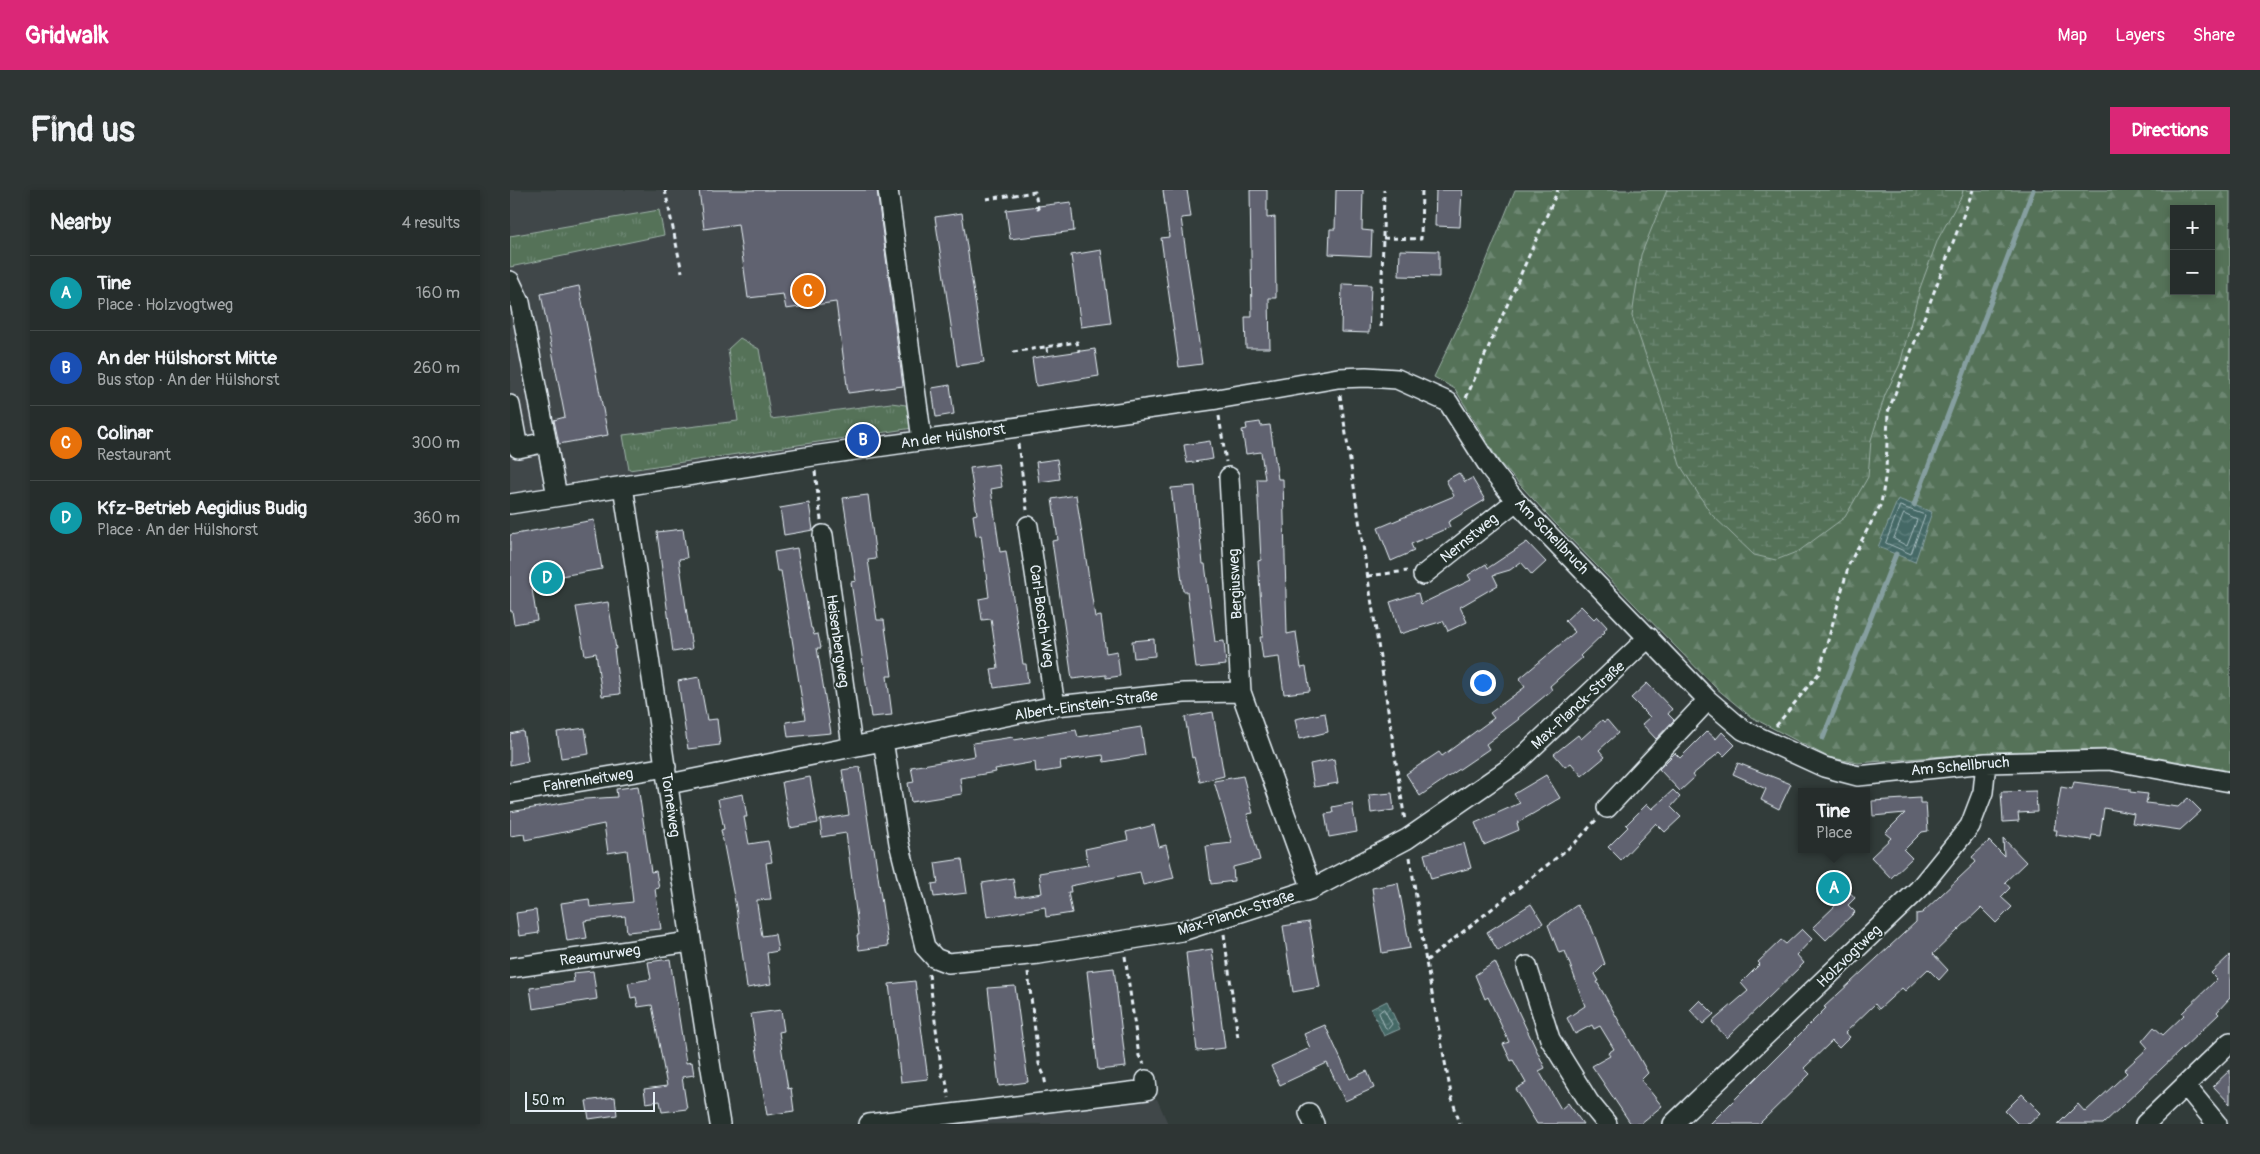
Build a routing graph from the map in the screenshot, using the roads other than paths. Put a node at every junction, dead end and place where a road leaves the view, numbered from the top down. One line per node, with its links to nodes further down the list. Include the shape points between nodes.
1 (888, 190): 5 (street)
2 (510, 281): 6 (street, via 520,302)
3 (1397, 380): 5 (street, An der Hülshorst, via 1338,378 1217,399); 10 (street, Am Schellbruch, via 1448,402 1490,468)
4 (510, 405): 6 (street, via 518,448)
5 (922, 440): 8 (street, An der Hülshorst)
6 (547, 442): 9 (street)
7 (1228, 477): 16 (street, Bergiusweg)
8 (623, 486): 9 (street, An der Hülshorst); 22 (street, Torneiweg)
9 (557, 496): 11 (street, An der Hülshorst)
10 (1516, 500): 14 (street, Nernstweg); 15 (street, Am Schellbruch)
11 (510, 504)
12 (1028, 526): 18 (street, Carl-Bosch-Weg)
13 (823, 535): 20 (street, Heisenbergweg)
14 (1427, 572)
15 (1649, 637): 17 (street, Am Schellbruch); 26 (street, Max-Planck-Straße, via 1514,765 1407,839)
16 (1241, 692): 18 (street, Albert-Einstein-Straße, via 1184,693); 26 (street)
17 (1708, 700): 21 (street, Am Schellbruch, via 1743,730 1824,767 1858,776); 25 (street)
18 (1055, 706): 19 (street, Albert-Einstein-Straße)
19 (883, 740): 20 (street, Albert-Einstein-Straße); 26 (street, Max-Planck-Straße, via 899,843 925,947 935,958 948,963 1026,955 1182,931)
20 (852, 746): 22 (street, Albert-Einstein-Straße)
21 (1986, 763): 23 (street, Am Schellbruch, via 2109,760); 36 (street, Holzvogtweg, via 1983,792 1970,826 1919,889)
22 (667, 775): 24 (street, Fahrenheitweg); 27 (street, Torneiweg)
23 (2230, 782)
24 (510, 793)
25 (1607, 808)
26 (1312, 889)
27 (690, 942): 29 (street, Reaumurweg); 33 (street, Torneiweg)
28 (1527, 966): 35 (street, via 1550,1039 1589,1102)
29 (510, 968)
30 (2230, 1042): 32 (street)
31 (1146, 1080): 34 (street, via 1147,1090)
32 (2185, 1085): 37 (street); 38 (street)
33 (720, 1124)
34 (869, 1124)
35 (1607, 1124)
36 (1673, 1124)
37 (2145, 1124)
38 (2217, 1124)

